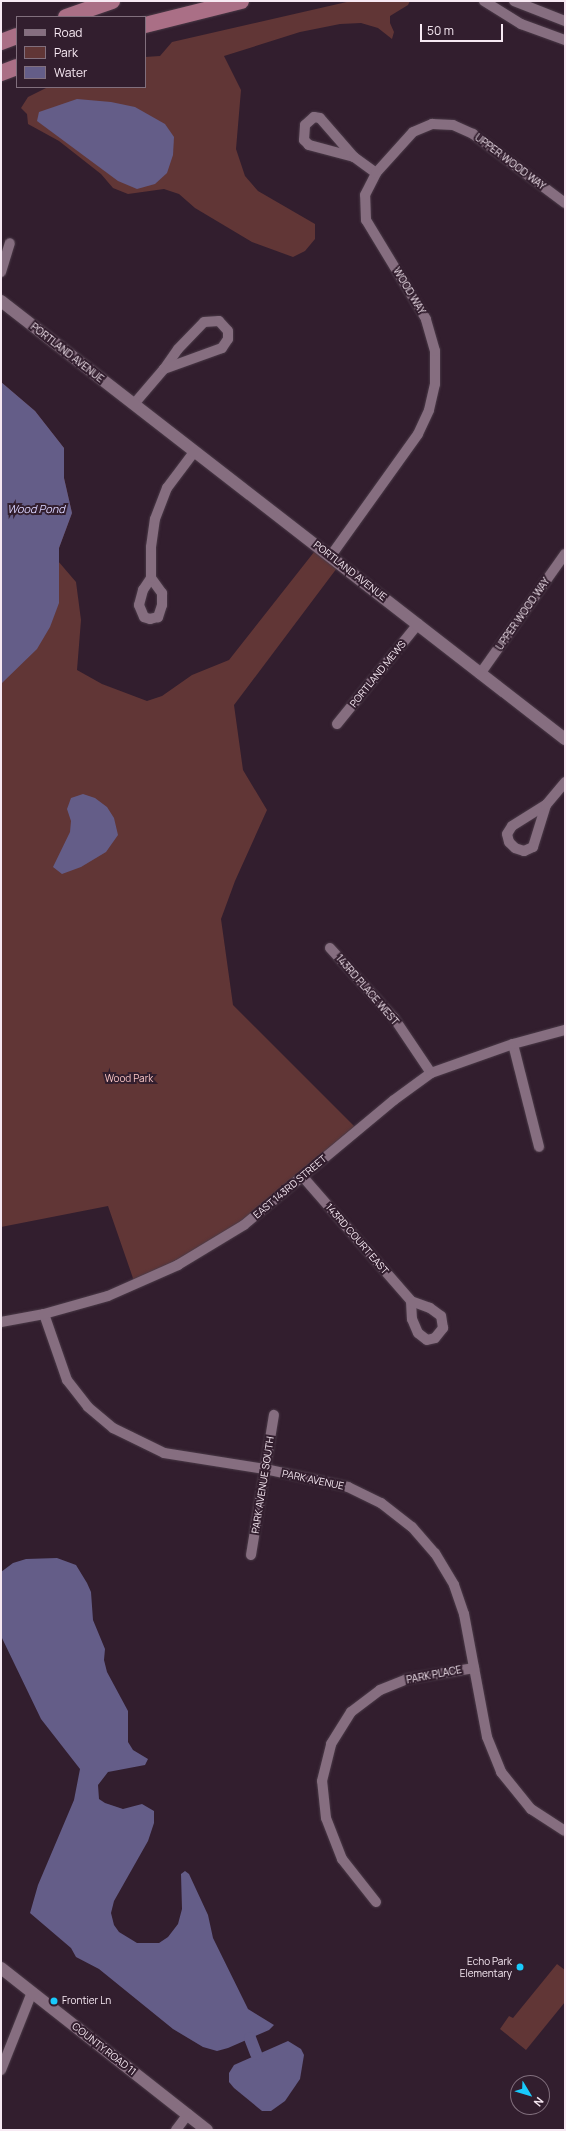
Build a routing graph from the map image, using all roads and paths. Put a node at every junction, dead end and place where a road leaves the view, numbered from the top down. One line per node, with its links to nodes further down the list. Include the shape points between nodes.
1 (112, 1): 5 (highway)
2 (241, 1): 7 (highway)
3 (484, 1): 9 (street, via 521,24)
4 (514, 1): 6 (street)
5 (69, 16)
6 (565, 21)
7 (146, 25)
8 (16, 36): 10 (highway)
9 (565, 40)
10 (1, 42)
11 (16, 67): 12 (highway)
12 (1, 73)
13 (354, 157): 13 (street, via 320,118 314,117 305,124 304,140 309,145); 14 (street)
14 (376, 173): 15 (street, UPPER WOOD WAY, via 413,132 432,124 453,125 473,134); 23 (street, WOOD WAY, via 365,195 366,220 426,319 435,351 435,384 429,410 418,434)
15 (565, 203)
16 (10, 243): 17 (street)
17 (1, 272)
18 (1, 301): 20 (street, PORTLAND AVENUE)
19 (164, 369): 19 (street, via 222,348 228,339 228,331 219,321 204,322 178,348); 20 (street)
20 (134, 404): 21 (street, PORTLAND AVENUE)
21 (194, 452): 23 (street, PORTLAND AVENUE); 24 (street, via 167,488 155,519 151,547)
22 (565, 554): 26 (street, UPPER WOOD WAY)
23 (330, 557): 25 (street, PORTLAND AVENUE)
24 (151, 578)
25 (418, 624): 26 (street, PORTLAND AVENUE); 27 (street, PORTLAND MEWS)
26 (480, 674): 28 (street, PORTLAND AVENUE)
27 (337, 724)
28 (565, 739)
29 (565, 782): 30 (street)
30 (546, 805): 30 (street, via 512,826 508,834 509,842 515,848 524,851 533,847)
31 (330, 948): 34 (street, 143RD PLACE WEST, via 394,1018)
32 (565, 1030): 33 (street, EAST 143RD STREET)
33 (513, 1044): 34 (street, EAST 143RD STREET); 35 (street)
34 (431, 1073): 36 (street, EAST 143RD STREET, via 394,1100)
35 (539, 1147)
36 (303, 1177): 37 (street, 143RD COURT EAST); 38 (street, EAST 143RD STREET, via 244,1225 178,1265 108,1296)
37 (410, 1301)
38 (44, 1314): 39 (street, EAST 143RD STREET); 41 (street, PARK AVENUE, via 67,1380 88,1407 113,1428 164,1453)
39 (1, 1322)
40 (274, 1415): 41 (street, PARK AVENUE SOUTH)
41 (265, 1469): 42 (street, PARK AVENUE SOUTH); 43 (street, PARK AVENUE, via 348,1487 381,1503 412,1527 435,1553 454,1585 464,1614)
42 (252, 1555)
43 (474, 1668): 44 (street, PARK AVENUE, via 487,1737 501,1772 531,1809); 45 (street, PARK PLACE, via 407,1680 380,1690 352,1712 331,1744 322,1781 326,1818 342,1859)
44 (565, 1831)
45 (376, 1902)
46 (1, 1968): 47 (street, COUNTY ROAD 11)
47 (32, 1992): 48 (street); 49 (street, COUNTY ROAD 11)
48 (1, 2070)
49 (188, 2114): 50 (street); 51 (street, COUNTY ROAD 11)
50 (176, 2130)
51 (208, 2130)

